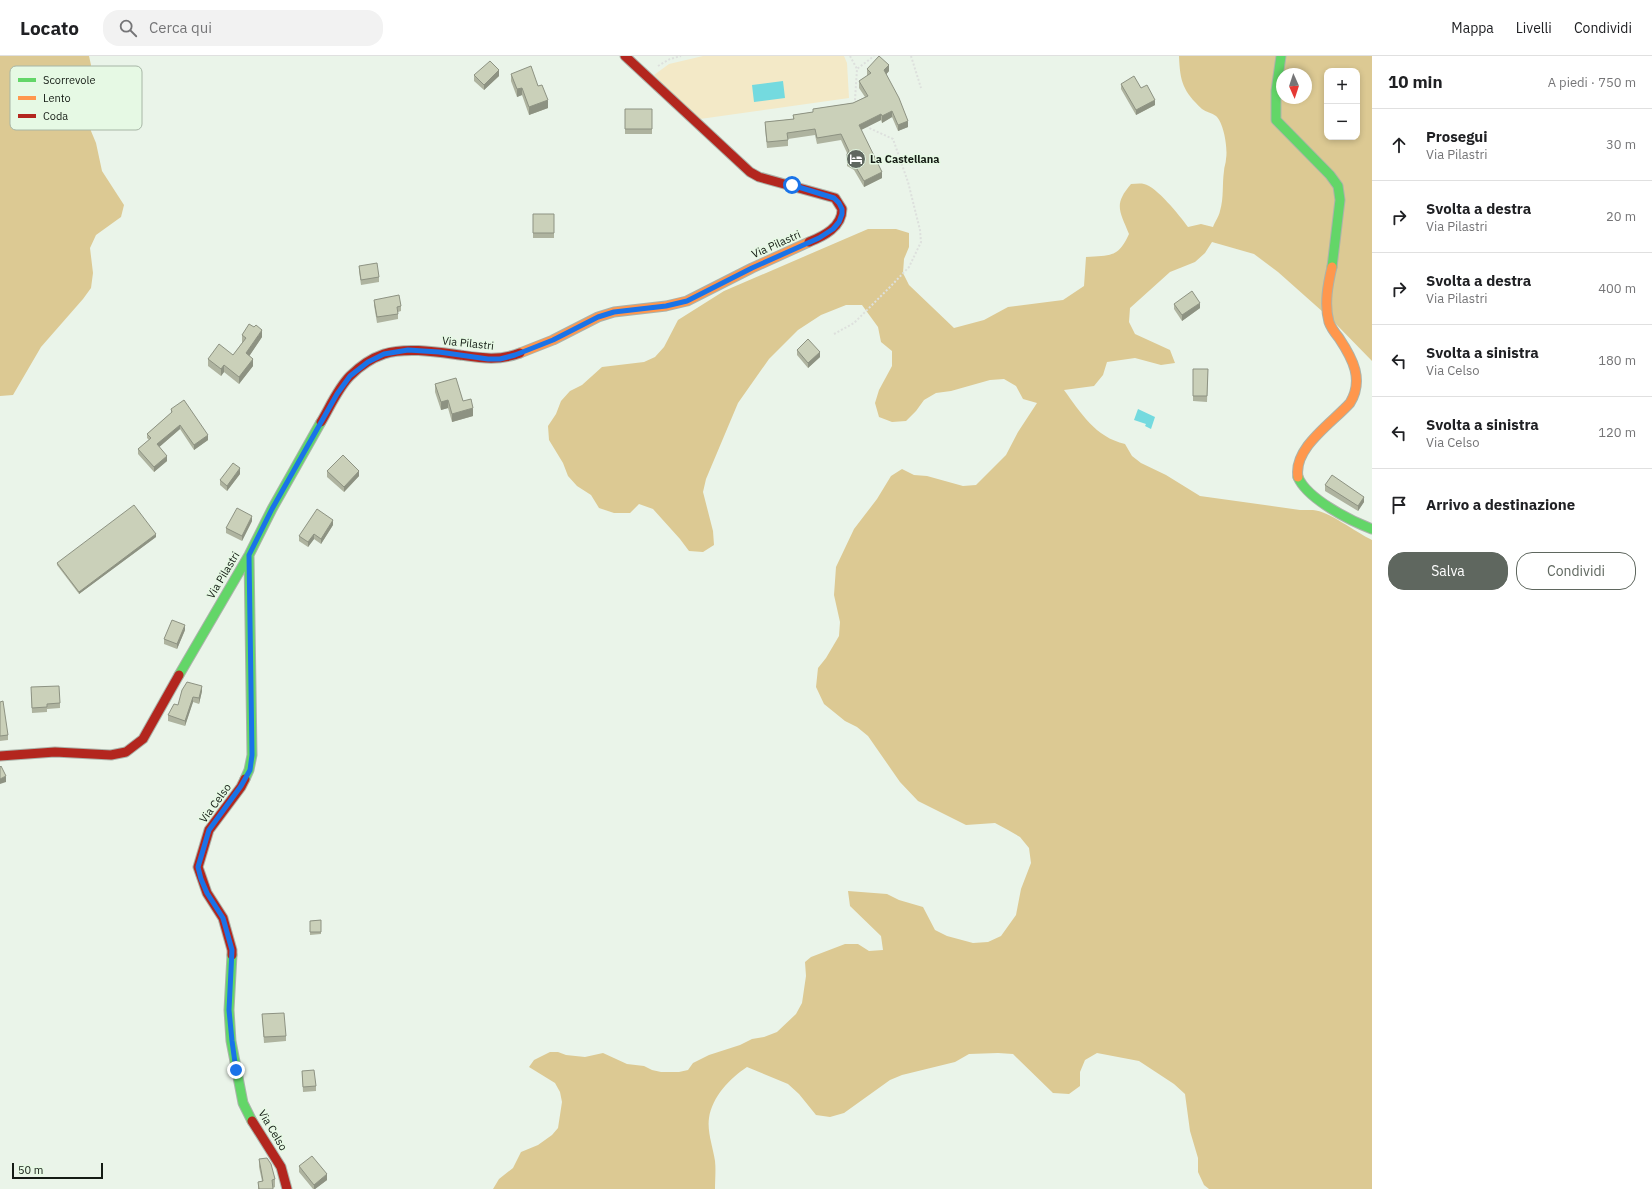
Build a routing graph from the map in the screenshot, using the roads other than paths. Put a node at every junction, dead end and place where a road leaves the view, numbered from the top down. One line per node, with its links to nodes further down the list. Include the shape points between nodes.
1 (625, 56): 4 (main road, Via Pilastri, via 750,172 759,177 834,198 842,209 839,222 819,238 687,301 614,312 598,317 553,340 515,355 488,359 408,350 384,354 368,362 350,376 337,394)
2 (1281, 56): 3 (main road, via 1276,91 1276,120 1338,186 1340,200 1326,306 1330,324 1351,356 1357,388 1353,398 1314,437 1302,454 1297,475 1309,492 1338,514)
3 (1372, 529)
4 (249, 555): 5 (main road, Via Pilastri, via 143,739 132,750 122,754 52,752); 6 (main road, Via Celso, via 252,755 250,770 209,830 198,867 207,893 223,918 232,950 229,1010 243,1103 281,1167)
5 (0, 756)
6 (287, 1189)

